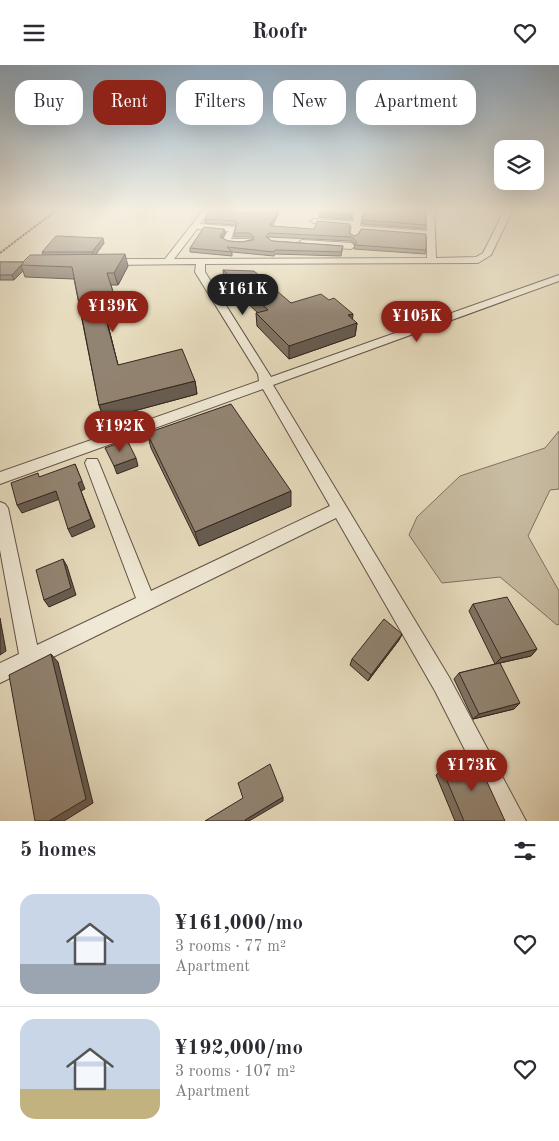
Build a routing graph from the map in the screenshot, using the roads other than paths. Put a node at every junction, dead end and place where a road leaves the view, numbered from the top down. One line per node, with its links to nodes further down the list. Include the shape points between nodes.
1 (181, 244): 9 (street)
2 (317, 244): 5 (street)
3 (431, 244): 7 (street)
4 (492, 244): 7 (street, via 487,255 471,261)
5 (351, 246): 6 (street)
6 (348, 261): 7 (street); 10 (street)
7 (432, 261)
8 (98, 262): 9 (street)
9 (167, 262): 10 (street)
10 (201, 262): 12 (street, via 200,272 264,374)
11 (559, 279): 12 (street)
12 (266, 384): 14 (street); 16 (street)
13 (92, 463): 17 (street)
14 (0, 478)
15 (0, 508): 18 (street)
16 (339, 509): 17 (street); 20 (street, via 442,684)
17 (147, 602): 18 (street)
18 (30, 659): 19 (street)
19 (0, 673)
20 (514, 821)

